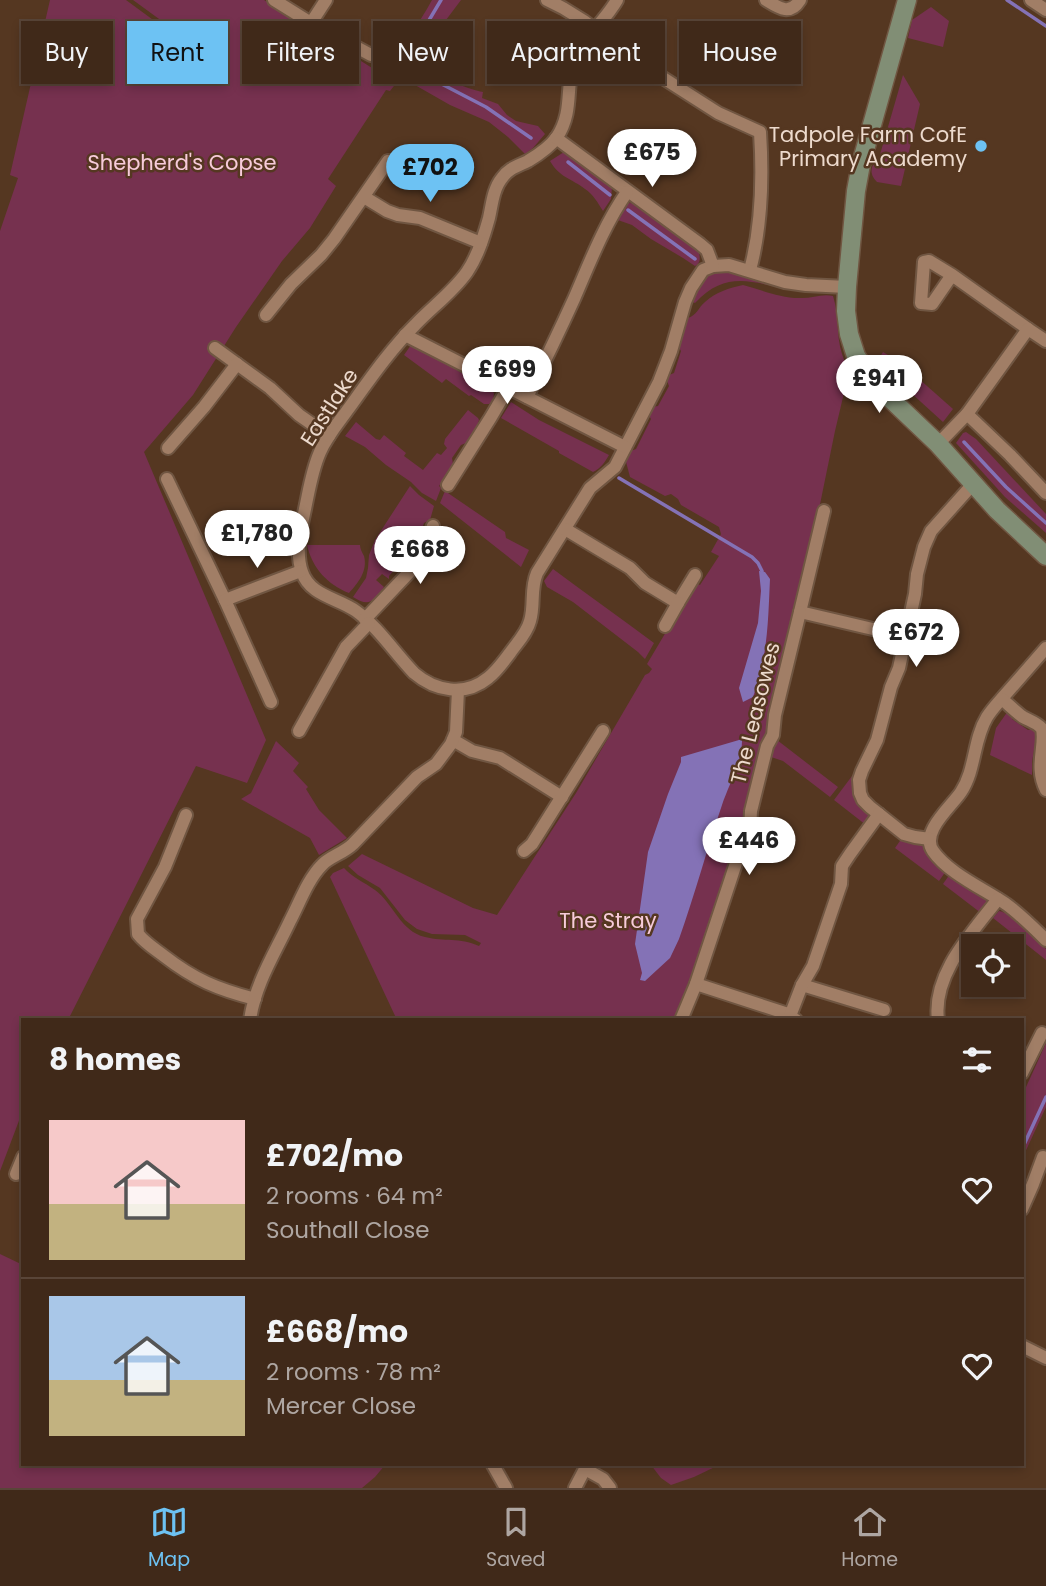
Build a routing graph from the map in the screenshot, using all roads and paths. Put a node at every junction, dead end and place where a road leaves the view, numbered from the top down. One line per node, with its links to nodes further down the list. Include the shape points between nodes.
1 (274, 0): 10 (street)
2 (326, 0): 11 (street)
3 (547, 0): 12 (street)
4 (617, 0): 13 (street, Eastlake)
5 (766, 0): 6 (street, via 789,10)
6 (800, 0)
7 (907, 0): 26 (street, via 861,164)
8 (1031, 0): 9 (street)
9 (1046, 10)
10 (309, 21)
11 (313, 21)
12 (583, 21)
13 (602, 21)
14 (359, 48): 15 (street)
15 (371, 55)
16 (665, 79): 24 (street, via 718,113 760,132 760,226)
17 (570, 84): 18 (street, Eastlake, via 569,107)
18 (556, 138): 20 (street); 22 (street, Eastlake, via 502,177)
19 (388, 161): 21 (street)
20 (627, 192): 23 (street, via 707,250); 34 (street, via 601,236)
21 (364, 197): 22 (street, via 387,211 420,218); 27 (street, via 321,255)
22 (481, 243): 29 (street, Eastlake, via 467,272)
23 (713, 266): 24 (street); 38 (street, via 704,270 691,288 665,369)
24 (750, 270): 26 (street, via 793,284)
25 (952, 275): 28 (street)
26 (847, 287): 37 (street, via 849,334 863,368)
27 (266, 315)
28 (1028, 328): 30 (street); 35 (street)
29 (405, 335): 33 (street); 36 (street, Eastlake)
30 (1046, 341)
31 (215, 348): 32 (street)
32 (237, 363): 36 (street); 39 (street)
33 (508, 388): 34 (street); 42 (street)
34 (527, 397): 38 (street)
35 (967, 414): 37 (street); 43 (street)
36 (329, 436): 48 (street, Eastlake, via 313,474 300,531)
37 (938, 444): 41 (street)
38 (625, 447): 46 (street, via 615,467 590,488)
39 (168, 448)
40 (167, 479): 50 (street)
41 (973, 484): 47 (street); 55 (street, via 931,531 924,547)
42 (448, 485)
43 (1046, 493)
44 (824, 511): 52 (street, The Leasowes)
45 (433, 526): 53 (street, via 419,562)
46 (565, 529): 51 (street); 57 (street, via 535,576 531,620 522,637 487,679)
47 (1046, 556)
48 (302, 571): 50 (street); 53 (street, via 317,591 346,604)
49 (695, 575): 51 (street)
50 (225, 600): 59 (street)
51 (678, 603): 54 (street)
52 (800, 612): 55 (street); 71 (street, The Leasowes, via 750,829)
53 (367, 621): 57 (street, via 424,681); 60 (street, via 346,647)
54 (665, 626)
55 (907, 637): 65 (street, via 877,740 859,780 861,797)
56 (1046, 648): 58 (street)
57 (458, 690): 62 (street)
58 (1002, 699): 63 (street, via 1043,731 1046,744 1041,770); 67 (street, via 981,728 963,788 934,826)
59 (271, 702)
60 (299, 731)
61 (603, 731): 64 (street)
62 (453, 740): 64 (street, via 471,751 500,758); 73 (street, via 436,764 417,777 353,844 320,867 299,900)
63 (1046, 790)
64 (562, 797): 68 (street)
65 (879, 814): 67 (street, via 904,834); 72 (street, via 844,862 824,934)
66 (186, 815): 73 (street, via 137,919 138,934 196,979)
67 (930, 839): 69 (street, via 932,850 949,866)
68 (524, 850)
69 (998, 899): 70 (street); 78 (street, via 947,971 938,996)
70 (1046, 940)
71 (696, 984): 76 (street, The Leasowes); 77 (street)
72 (802, 985): 74 (street); 77 (street)
73 (255, 999): 75 (street)
74 (884, 1010)
75 (250, 1018)
76 (682, 1018)
77 (793, 1018)
78 (938, 1018)
79 (1042, 1033): 80 (street)
80 (1024, 1069)
81 (1045, 1155): 84 (street)
82 (21, 1162): 83 (street)
83 (16, 1174)
84 (1024, 1205)
85 (1024, 1347): 86 (street)
86 (1046, 1357)
87 (494, 1466): 89 (street)
88 (586, 1467): 90 (street); 91 (street)
89 (506, 1488)
90 (575, 1488)
91 (610, 1488)

